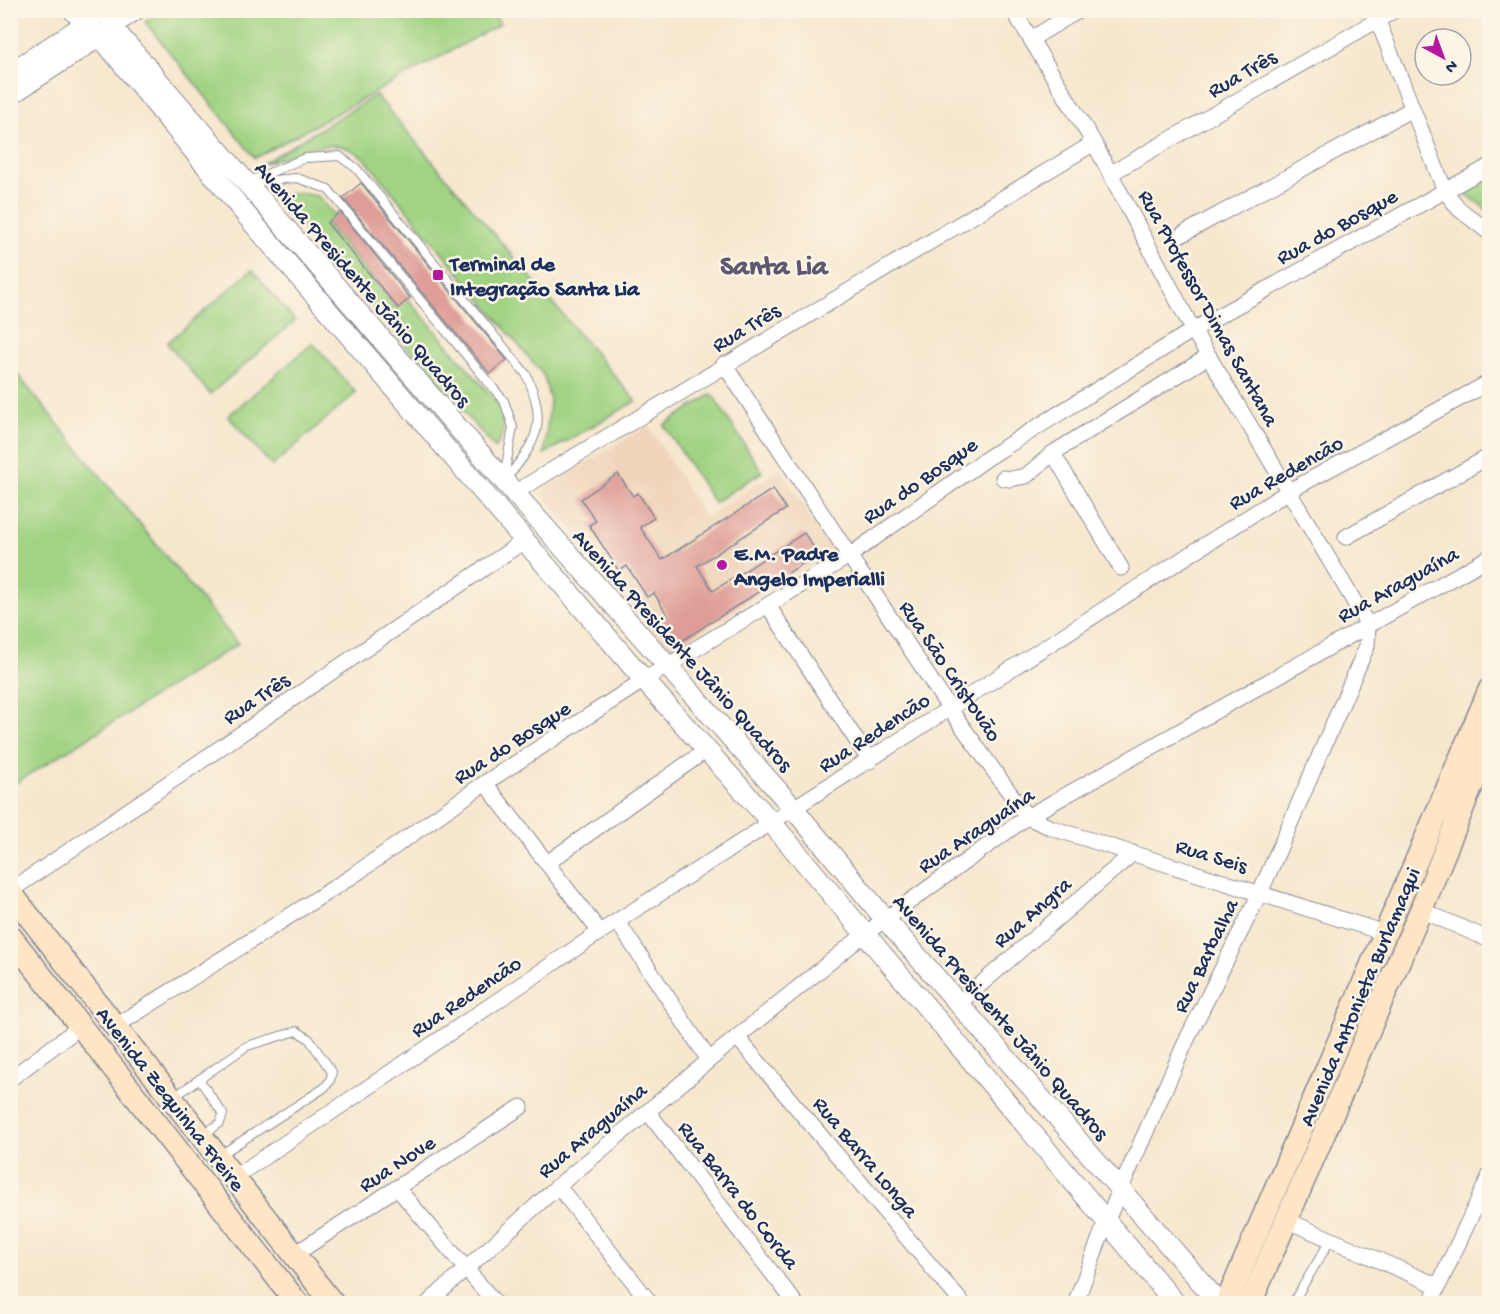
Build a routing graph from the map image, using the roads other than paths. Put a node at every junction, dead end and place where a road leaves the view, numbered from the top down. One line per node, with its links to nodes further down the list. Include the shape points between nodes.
1 (135, 10): 6 (street)
2 (1013, 10): 7 (street, Rua Professor Dimas Santana)
3 (1079, 10): 7 (street)
4 (1395, 10): 5 (street, Rua Três)
5 (1376, 15): 10 (street); 13 (street, Rua Três)
6 (96, 19): 8 (street); 9 (street); 14 (street, Avenida Presidente Jânio Quadros); 16 (street, Avenida Presidente Jânio Quadros)
7 (1031, 39): 11 (street, Rua Professor Dimas Santana)
8 (10, 73)
9 (10, 95)
10 (1412, 109): 15 (street); 18 (street)
11 (1094, 143): 13 (street, Rua Professor Dimas Santana); 21 (street, Rua Três)
12 (1490, 166): 15 (street, Rua do Bosque)
13 (1110, 174): 19 (street, Rua Professor Dimas Santana)
14 (245, 183): 16 (street); 26 (street, Avenida Presidente Jânio Quadros); 26 (lane, via 297,178 328,189 504,401 513,427); 26 (lane, via 305,158 339,156 356,168 526,374 537,399 540,427)
15 (1445, 190): 17 (street, via 1459,209); 19 (street, Rua do Bosque)
16 (247, 216): 27 (street, Avenida Presidente Jânio Quadros)
17 (1490, 233)
18 (1183, 234)
19 (1193, 330): 20 (street, Rua Professor Dimas Santana); 31 (street, Rua do Bosque, via 989,457)
20 (1209, 356): 23 (street); 28 (street, Rua Professor Dimas Santana)
21 (724, 364): 26 (street, Rua Três); 31 (street, Rua São Cristovão)
22 (1490, 382): 28 (street, Rua Redencão)
23 (1053, 453): 25 (street, via 1026,476); 33 (street)
24 (1490, 456): 29 (street)
25 (1003, 478)
26 (509, 487): 27 (street); 36 (street, Avenida Presidente Jânio Quadros)
27 (478, 488): 30 (street, Avenida Presidente Jânio Quadros)
28 (1289, 491): 35 (street, Rua Professor Dimas Santana); 39 (street, Rua Redencão)
29 (1346, 537)
30 (524, 541): 37 (street, Avenida Presidente Jânio Quadros); 49 (street, Rua Três)
31 (849, 556): 34 (street, Rua do Bosque); 39 (street, Rua São Cristovão)
32 (1490, 557): 35 (street, Rua Araguaína)
33 (1121, 568)
34 (769, 606): 36 (street, Rua do Bosque); 42 (street)
35 (1368, 626): 45 (street, Rua Araguaína); 50 (street, Rua Barbalha, via 1367,646)
36 (666, 668): 37 (street, Rua do Bosque); 44 (street, Avenida Presidente Jânio Quadros)
37 (644, 681): 41 (street, Avenida Presidente Jânio Quadros); 43 (street, Rua do Bosque)
38 (1490, 689): 40 (main road, Avenida Antonieta Burlamaqui)
39 (949, 708): 42 (street, Rua Redencão); 45 (street, Rua São Cristovão)
40 (1482, 749): 51 (main road, Avenida Antonieta Burlamaqui); 56 (main road, Avenida Antonieta Burlamaqui)
41 (705, 751): 46 (street, Avenida Presidente Jânio Quadros); 48 (street)
42 (870, 761): 44 (street, Rua Redencão)
43 (485, 783): 48 (street); 61 (street, Rua do Bosque, via 351,877)
44 (794, 809): 46 (street, Rua Redencão); 52 (street, Avenida Presidente Jânio Quadros)
45 (1027, 818): 47 (street, Rua Seis); 52 (street, Rua Araguaína)
46 (771, 822): 53 (street, Rua Redencão); 55 (street, Avenida Presidente Jânio Quadros)
47 (1133, 853): 50 (street, Rua Seis); 59 (street, Rua Angra)
48 (547, 863): 54 (street)
49 (10, 892): 61 (main road, Avenida Zequinha Freire)
50 (1260, 893): 56 (street, Rua Seis); 77 (street, Rua Barbalha, via 1187,1039)
51 (1421, 910): 58 (street); 64 (main road, Avenida Antonieta Burlamaqui)
52 (885, 919): 55 (street, Rua Araguaína); 59 (street, Avenida Presidente Jânio Quadros)
53 (617, 921): 54 (street, Rua Redencão); 63 (street)
54 (600, 932): 74 (street, Rua Redencão)
55 (866, 933): 62 (street, Rua Araguaína); 79 (street, Avenida Presidente Jânio Quadros)
56 (1385, 933): 64 (main road, Avenida Antonieta Burlamaqui)
57 (10, 936): 60 (main road, Avenida Zequinha Freire)
58 (1489, 939)
59 (959, 1003): 77 (street, Avenida Presidente Jânio Quadros)
60 (81, 1026): 65 (street); 71 (main road, Avenida Zequinha Freire)
61 (116, 1026): 67 (main road, Avenida Zequinha Freire)
62 (736, 1038): 63 (street, Rua Araguaína); 91 (street, Rua Barra Longa)
63 (709, 1060): 69 (street, Rua Araguaína)
64 (1336, 1076): 78 (main road, Avenida Antonieta Burlamaqui); 95 (main road, Avenida Antonieta Burlamaqui)
65 (10, 1079)
66 (199, 1079): 67 (lane); 70 (lane, via 223,1114 220,1123); 72 (lane, via 247,1046 297,1031 309,1039 332,1072 333,1077 324,1088)
67 (171, 1100): 70 (main road, Avenida Zequinha Freire)
68 (521, 1107): 76 (street, Rua Nove)
69 (648, 1112): 75 (street, Rua Araguaína); 90 (street, Rua Barra do Corda)
70 (200, 1137): 71 (main road); 72 (main road, Avenida Zequinha Freire)
71 (179, 1150): 85 (main road, Avenida Zequinha Freire)
72 (216, 1157): 74 (main road, Avenida Zequinha Freire)
73 (1490, 1175): 83 (street)
74 (234, 1178): 81 (main road, Avenida Zequinha Freire)
75 (558, 1186): 82 (street, Rua Araguaína); 89 (street)
76 (398, 1189): 81 (street, Rua Nove); 82 (street)
77 (1121, 1189): 79 (street, Rua Barbalha); 94 (street, Avenida Presidente Jânio Quadros)
78 (1288, 1221): 80 (street); 84 (main road, Avenida Antonieta Burlamaqui)
79 (1106, 1222): 92 (street, Rua Barbalha); 93 (street, Avenida Presidente Jânio Quadros)
80 (1332, 1238): 83 (street); 96 (lane)
81 (295, 1254): 86 (main road, Avenida Zequinha Freire)
82 (467, 1267): 87 (street, Rua Araguaína); 88 (street)
83 (1436, 1285): 97 (street)
84 (1255, 1301)
85 (298, 1304)
86 (333, 1304)
87 (427, 1304)
88 (496, 1304)
89 (651, 1304)
90 (796, 1304)
91 (963, 1304)
92 (1075, 1304)
93 (1176, 1304)
94 (1220, 1304)
95 (1226, 1304)
96 (1293, 1304)
97 (1430, 1304)

